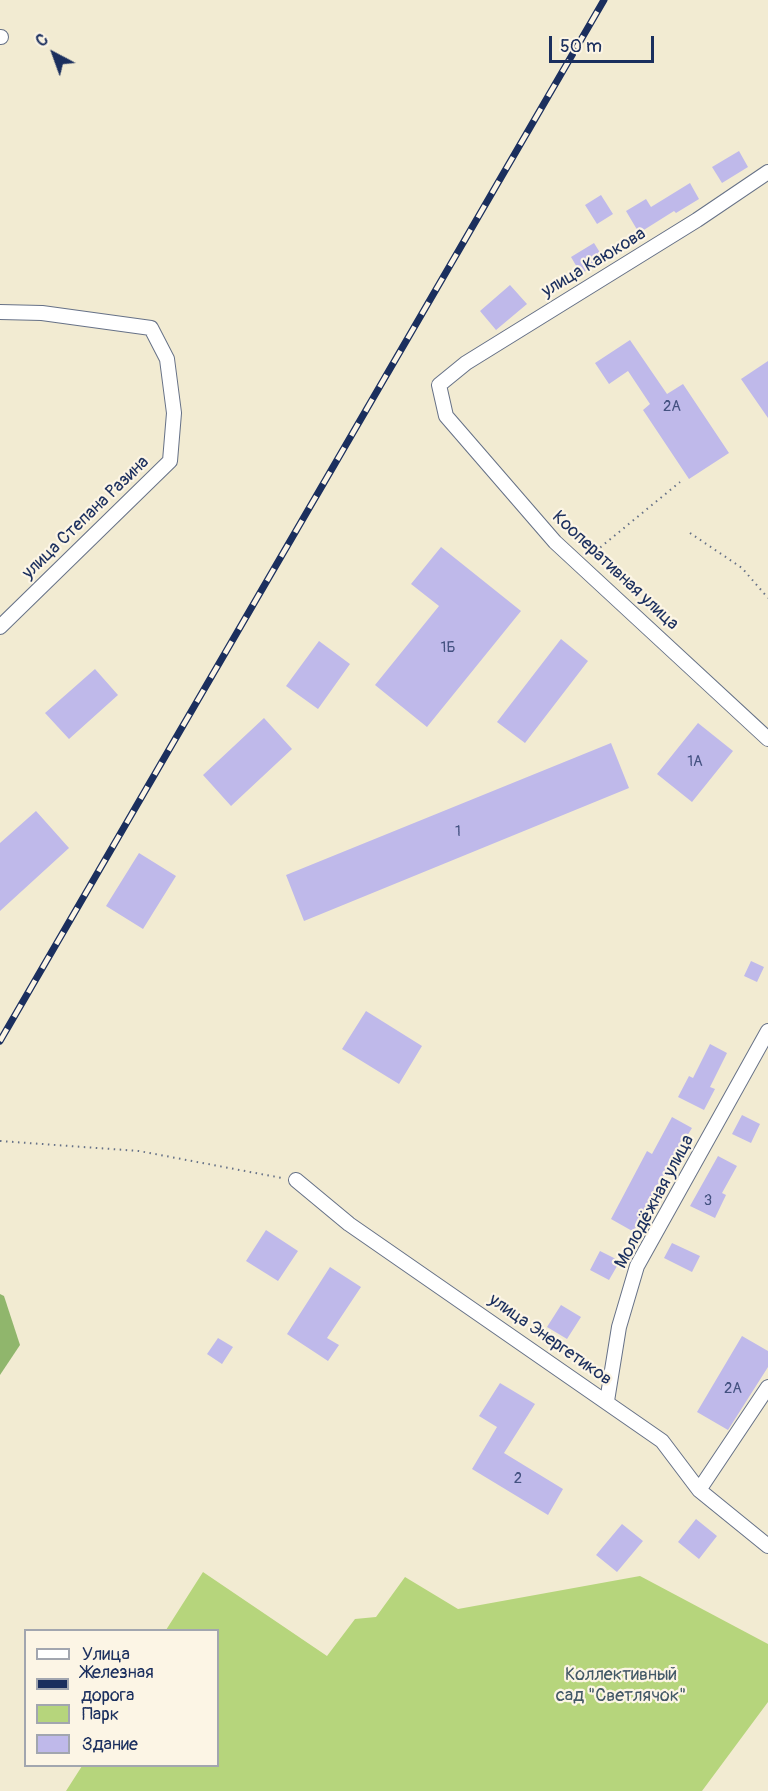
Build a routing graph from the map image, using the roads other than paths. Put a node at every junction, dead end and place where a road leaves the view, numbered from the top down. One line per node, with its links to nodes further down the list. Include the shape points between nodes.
1 (768, 172): 3 (street, улица Каюкова, via 698,220 466,363)
2 (0, 312): 4 (street, улица Степана Разина, via 42,313 151,328 167,360 174,413 170,461)
3 (439, 385): 5 (street, Кооперативная улица, via 446,416 555,542)
4 (0, 627)
5 (768, 739)
6 (768, 1031): 9 (street, Молодёжная улица, via 637,1266 619,1327)
7 (296, 1180): 9 (street, улица Энергетиков, via 349,1224)
8 (768, 1388): 10 (street)
9 (607, 1401): 10 (street, улица Энергетиков, via 662,1441)
10 (699, 1490): 11 (street, улица Энергетиков)
11 (768, 1546)

